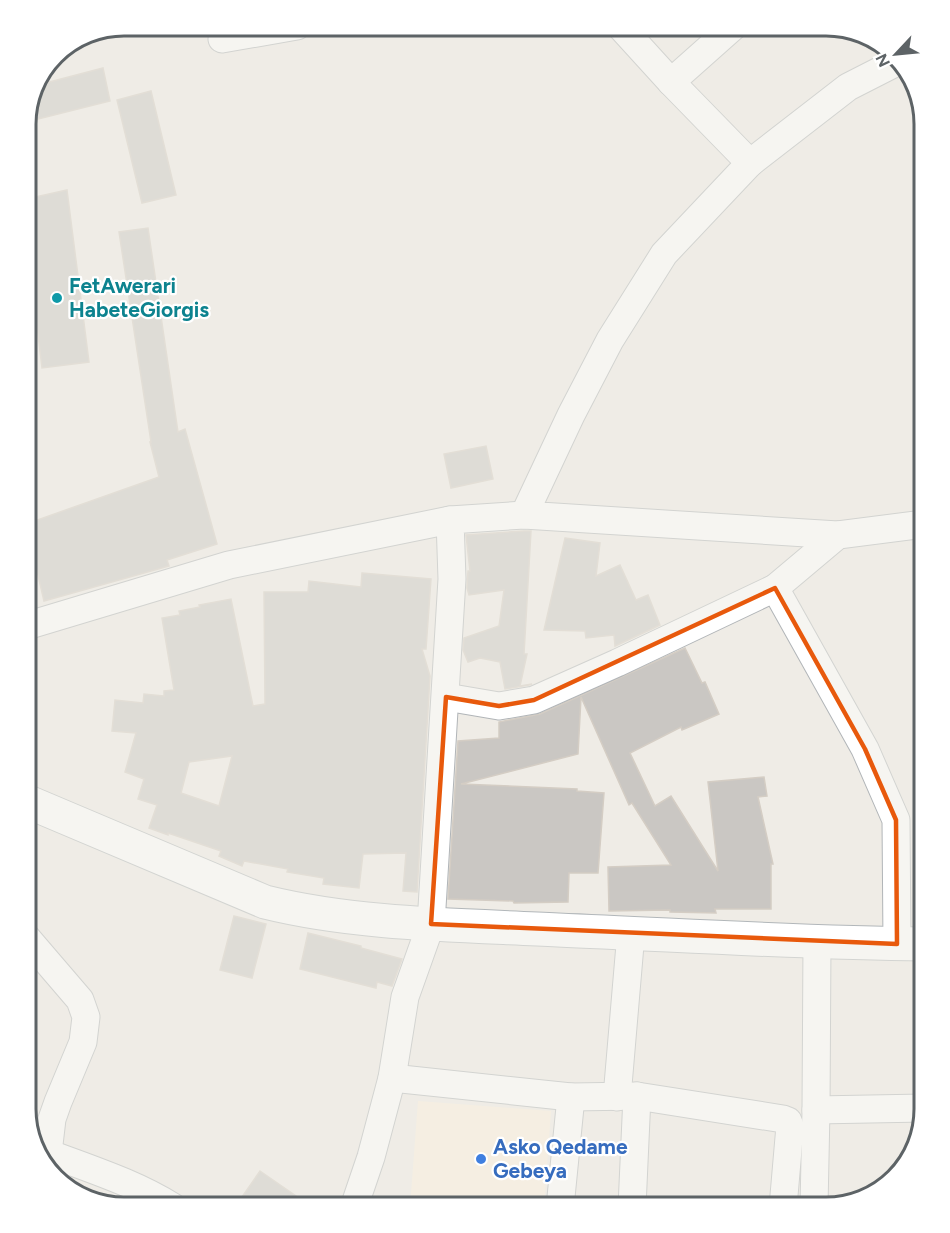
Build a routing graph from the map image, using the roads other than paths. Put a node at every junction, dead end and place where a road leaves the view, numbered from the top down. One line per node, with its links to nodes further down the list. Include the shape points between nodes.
1 (239, 36): 4 (street)
2 (629, 36): 6 (street)
3 (723, 36): 6 (street)
4 (222, 39)
5 (866, 78): 7 (street, via 848,87)
6 (671, 82): 7 (street)
7 (750, 163): 8 (street, via 664,254 610,340)
8 (524, 515): 9 (street); 11 (street)
9 (450, 520): 13 (street, via 229,565); 14 (street, via 452,579)
10 (914, 525): 11 (street)
11 (838, 536): 12 (street)
12 (775, 588): 14 (street, via 534,700 499,705); 19 (street, via 865,749 896,820)
13 (36, 623)
14 (446, 697): 16 (street)
15 (36, 805): 16 (main road, via 265,902 305,912)
16 (431, 924): 17 (main road); 21 (street, via 405,997)
17 (631, 933): 18 (main road); 22 (street)
18 (816, 942): 19 (main road); 25 (street)
19 (911, 944)
20 (36, 948): 26 (street, via 80,999 86,1017 83,1042 52,1119)
21 (392, 1078): 23 (street); 29 (street)
22 (627, 1096): 23 (street); 31 (street); 32 (street, via 788,1121)
23 (571, 1097): 30 (street)
24 (914, 1108): 25 (street)
25 (816, 1110): 33 (street)
26 (45, 1149)
27 (50, 1157): 28 (street, via 109,1176)
28 (156, 1197)
29 (357, 1197)
30 (561, 1197)
31 (632, 1197)
32 (784, 1197)
33 (814, 1197)

